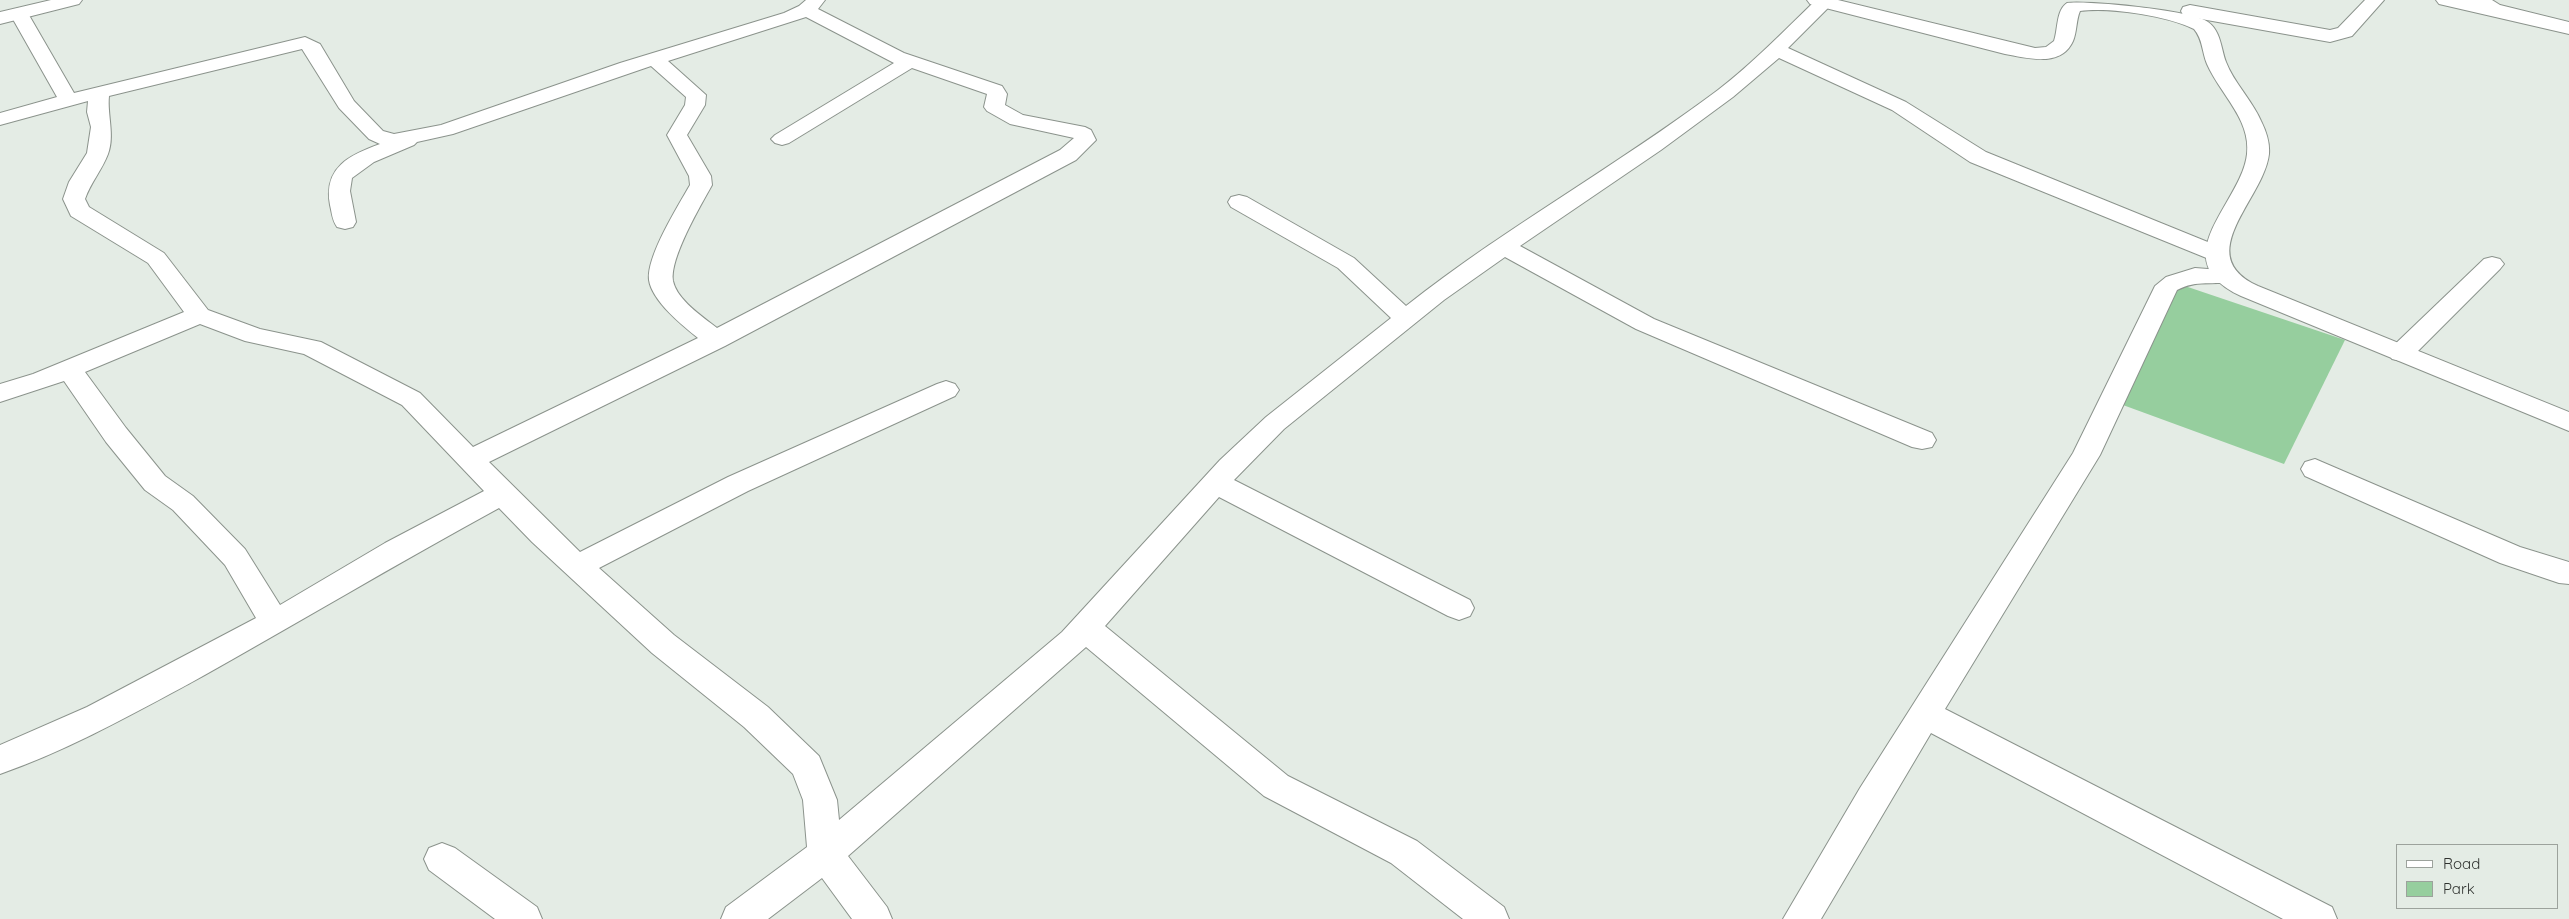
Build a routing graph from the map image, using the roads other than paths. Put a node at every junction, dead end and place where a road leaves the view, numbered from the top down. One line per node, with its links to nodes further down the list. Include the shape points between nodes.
1 (73, 0): 9 (street)
2 (2375, 0): 8 (street, via 2345,32 2330,36)
3 (2446, 0): 6 (street)
4 (1820, 1): 5 (street, via 2005,48 2046,54 2063,43 2070,10 2076,5); 11 (street)
5 (2110, 3): 8 (street)
6 (2486, 4): 10 (street)
7 (811, 5): 12 (street, via 791,17); 13 (street, via 873,46)
8 (2191, 10): 23 (street, via 2208,32 2217,66 2257,135 2258,154 2254,169 2216,247)
9 (9, 16): 15 (street)
10 (2569, 28)
11 (1776, 50): 21 (street, via 1726,93 1654,146); 23 (street, via 1899,106 1986,161)
12 (654, 59): 17 (street); 26 (street, via 696,95 695,107 683,119 677,136 700,176 701,185 666,255 661,280 665,290 687,315)
13 (910, 62): 18 (street); 26 (street, via 995,90 994,107 1016,120 1078,131 1084,134 1085,140 1068,155)
14 (99, 92): 15 (street); 17 (street, via 305,43 313,48 346,104 376,135 394,141); 24 (street, via 97,112 101,126 98,153 80,182 74,199 79,211 156,258)
15 (68, 99): 16 (street)
16 (0, 119)
17 (418, 137): 20 (street, via 360,161 341,177 339,187)
18 (782, 139)
19 (1239, 202): 25 (street, via 1346,263)
20 (345, 222)
21 (1505, 247): 25 (street); 32 (street, via 1645,324)
22 (2492, 264): 27 (street)
23 (2222, 265): 27 (street, via 2237,285); 42 (street, via 2181,277 2167,286 2086,455)
24 (199, 315): 28 (street); 33 (street, via 254,335 312,348 411,399)
25 (1406, 318): 35 (street, via 1275,423)
26 (716, 340): 33 (street)
27 (2401, 353): 31 (street)
28 (69, 369): 30 (street); 40 (street, via 116,435 156,483 183,503 235,557)
29 (946, 390): 37 (street, via 738,484)
30 (0, 393)
31 (2569, 422)
32 (1922, 440)
33 (471, 459): 36 (street)
34 (2315, 469): 38 (street, via 2510,555)
35 (1216, 483): 39 (street); 41 (street)
36 (502, 493): 37 (street); 40 (street)
37 (578, 566): 44 (street, via 663,644 756,717 807,766 820,800)
38 (2569, 573)
39 (1458, 608)
40 (274, 622): 43 (street, via 99,717)
41 (1085, 628): 44 (street, via 998,708); 49 (street, via 1276,786 1404,852)
42 (1924, 714): 50 (street); 51 (street)
43 (0, 760)
44 (825, 854): 47 (street); 48 (street)
45 (442, 859): 46 (street)
46 (524, 919)
47 (739, 919)
48 (874, 919)
49 (1491, 919)
50 (1801, 919)
51 (2319, 919)

